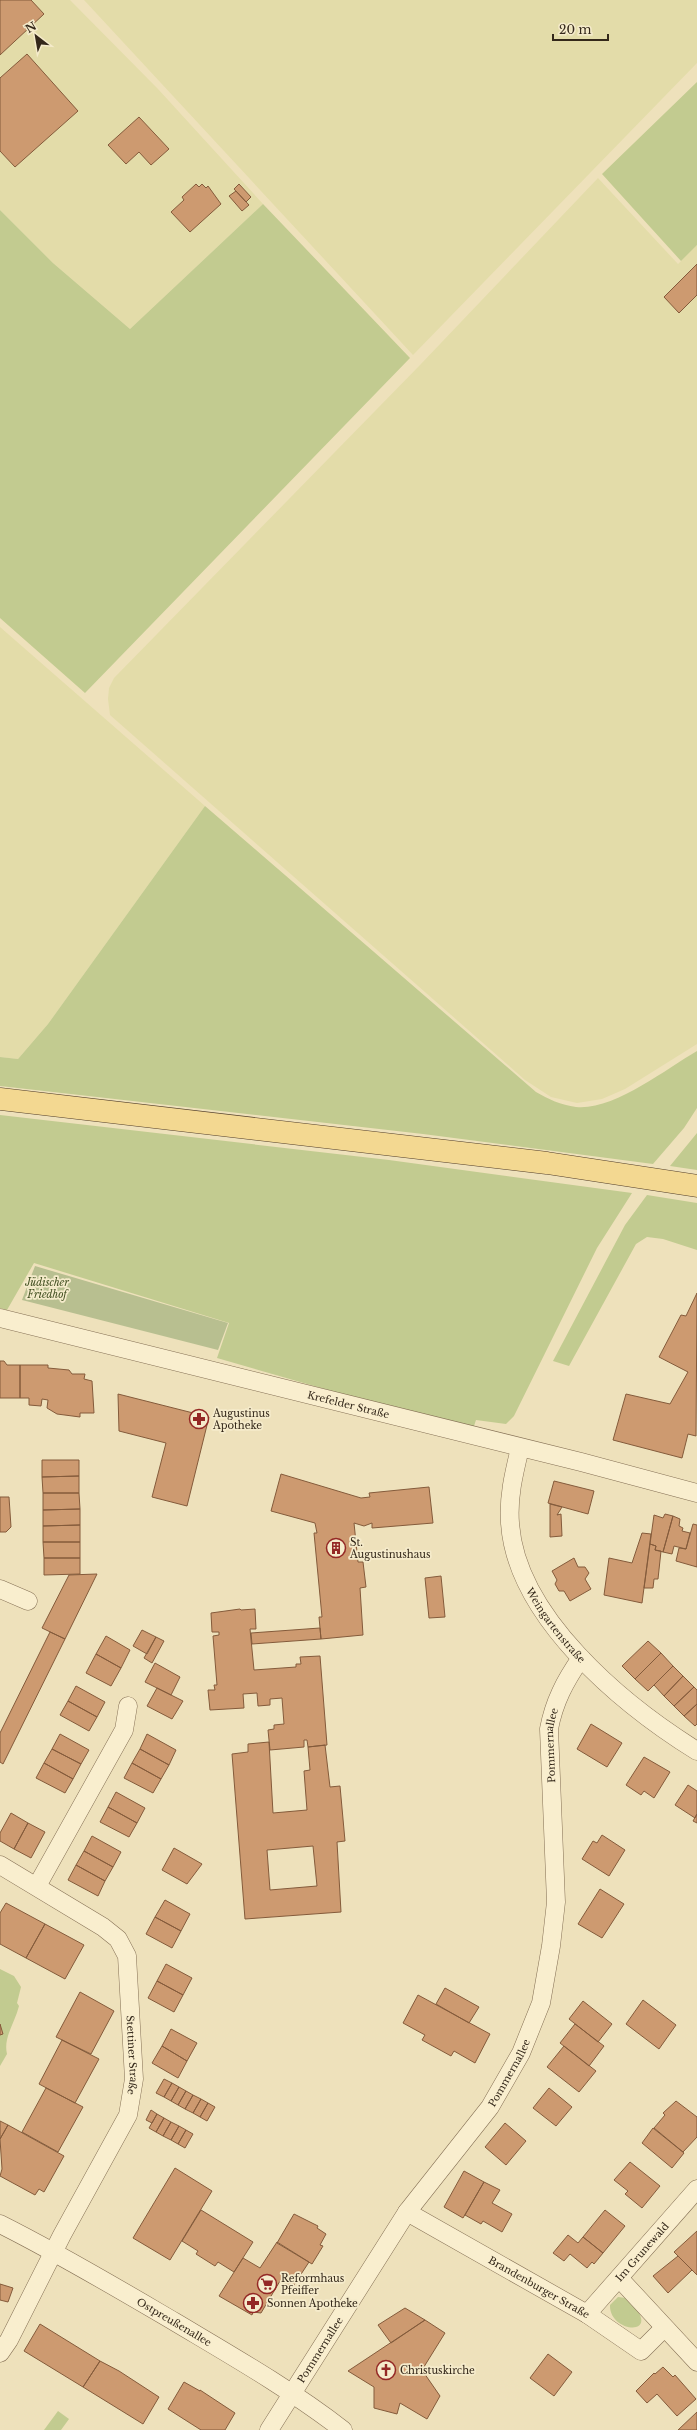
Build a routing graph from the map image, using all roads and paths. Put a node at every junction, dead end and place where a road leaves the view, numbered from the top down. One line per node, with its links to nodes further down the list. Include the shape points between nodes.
1 (0, 1099): 2 (main road, via 539,1162)
2 (697, 1186)
3 (0, 1318): 4 (street, Krefelder Straße)
4 (520, 1448): 5 (street, Krefelder Straße); 8 (street, Weingartenstraße, via 511,1490 510,1523 517,1559 532,1594 551,1624)
5 (697, 1493)
6 (0, 1589): 7 (street)
7 (28, 1601)
8 (581, 1658): 10 (street, Weingartenstraße, via 632,1704); 14 (street, Pommernallee, via 566,1679 554,1706 549,1730 556,1902 552,1946 541,2003 521,2053 490,2106)
9 (128, 1706): 12 (street, via 124,1730)
10 (697, 1751)
11 (0, 1865): 12 (street, Stettiner Straße)
12 (37, 1886): 16 (street, Stettiner Straße, via 118,1939 127,1956 134,2061 133,2089 128,2115)
13 (697, 2189): 17 (street, Im Grunewald)
14 (407, 2212): 18 (street, Brandenburger Straße); 22 (street, Pommernallee)
15 (0, 2224): 16 (street, Ostpreußenallee)
16 (54, 2251): 20 (street, Stettiner Straße); 22 (street, Ostpreußenallee)
17 (619, 2278): 18 (street, Im Grunewald); 19 (street)
18 (588, 2314): 19 (street, Brandenburger Straße, via 641,2351)
19 (663, 2329): 21 (street)
20 (0, 2353)
21 (697, 2362)
22 (292, 2393): 23 (street, Pommernallee); 24 (street, Ostpreußenallee)
23 (269, 2430)
24 (343, 2430)

